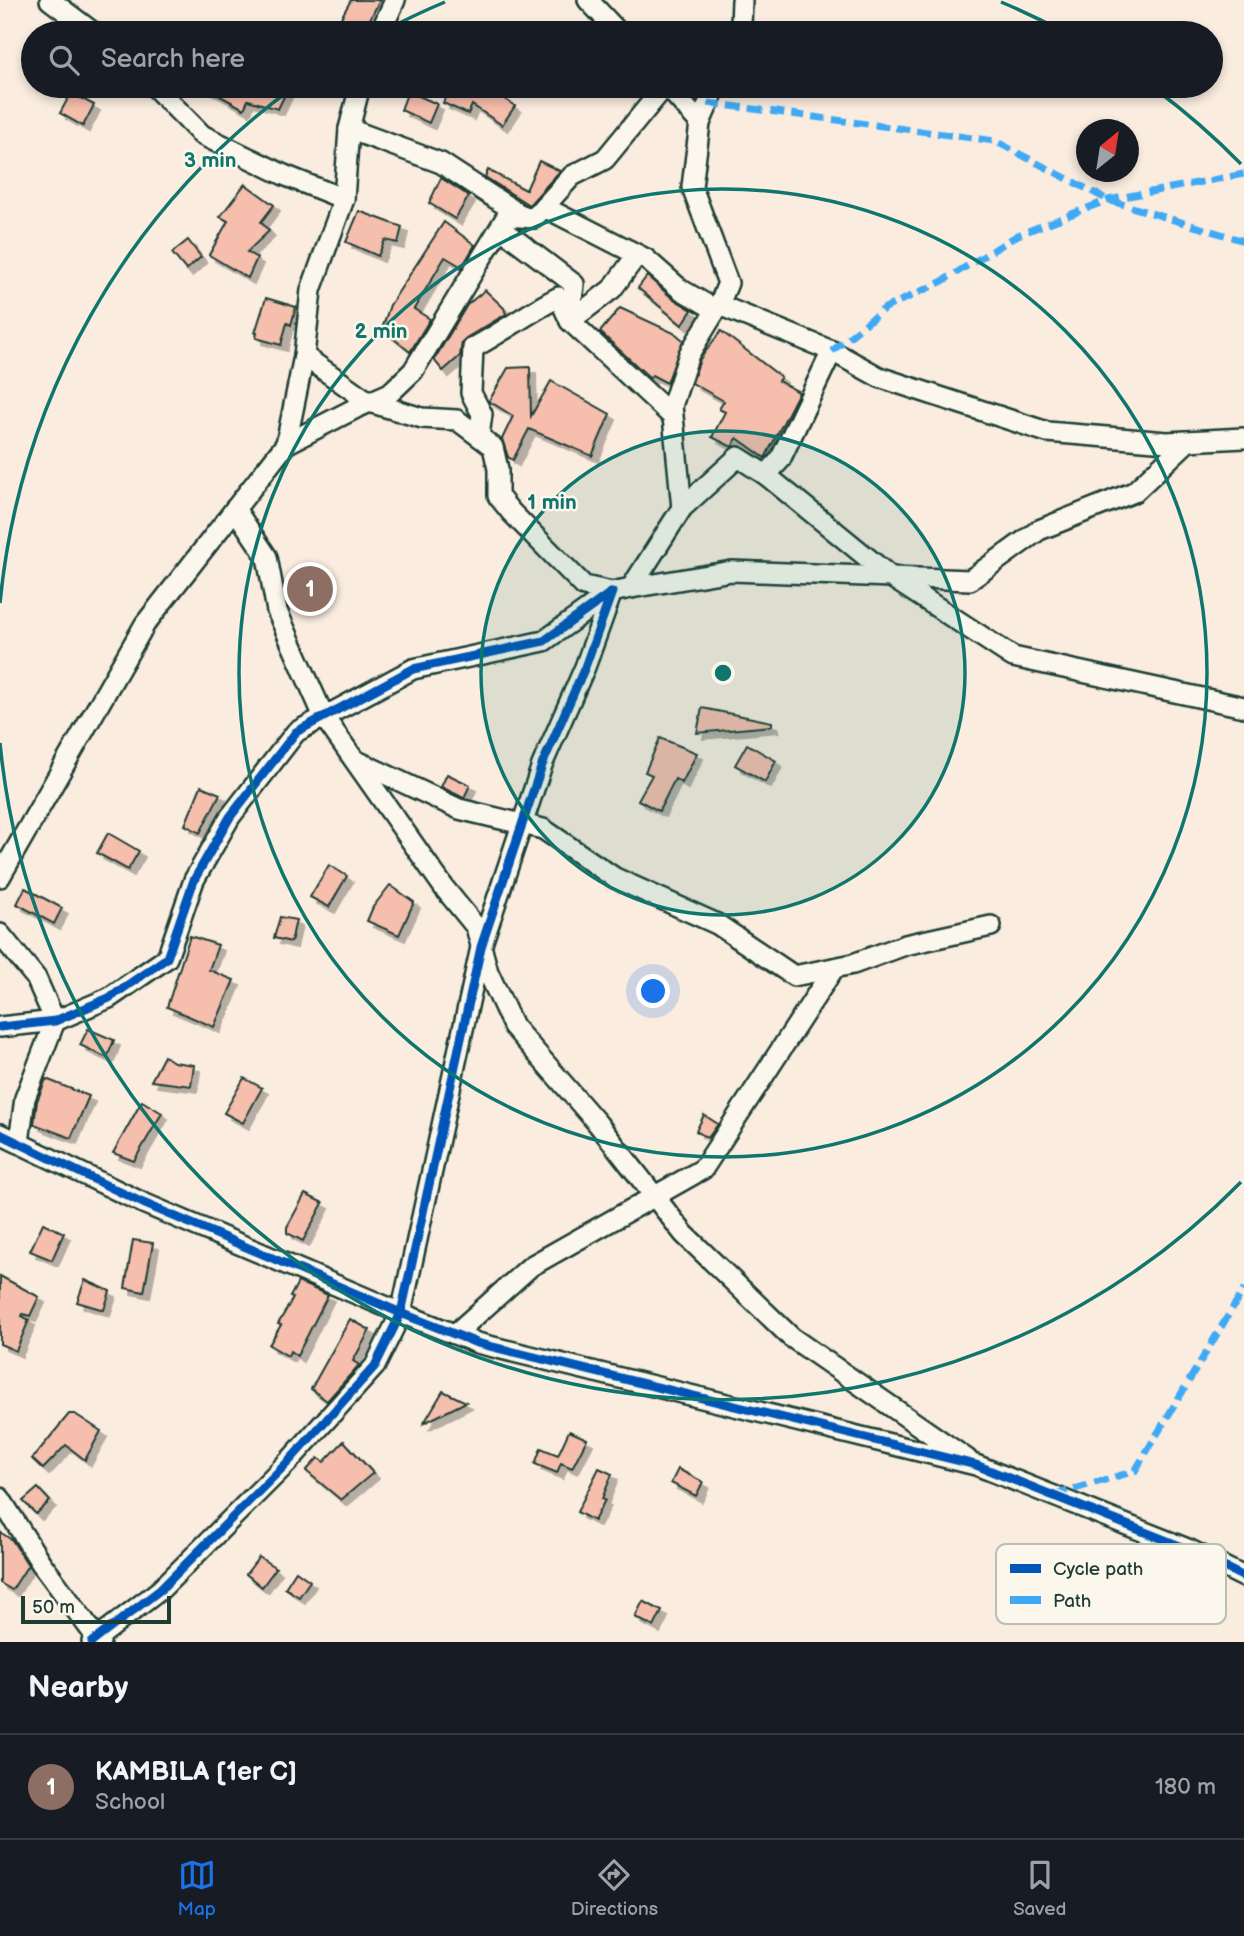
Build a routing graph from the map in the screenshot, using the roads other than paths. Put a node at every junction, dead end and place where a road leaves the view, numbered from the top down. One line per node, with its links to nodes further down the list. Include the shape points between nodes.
1 (50, 0): 5 (street)
2 (395, 0): 6 (street)
3 (588, 0): 7 (street)
4 (742, 0): 8 (street)
5 (78, 21)
6 (385, 21)
7 (608, 21)
8 (739, 21)
9 (166, 98): 16 (street, via 202,135)
10 (357, 98): 15 (street)
11 (656, 98): 17 (street, via 605,159 572,176)
12 (677, 98): 14 (street)
13 (710, 98): 14 (street)
14 (699, 123): 21 (street, via 692,187 728,283)
15 (349, 129): 16 (street); 18 (street, via 441,163)
16 (344, 199): 24 (street, via 311,290)
17 (544, 207): 18 (street, via 534,218); 20 (street)
18 (524, 217): 19 (street, via 506,216)
19 (500, 228): 22 (street, via 574,284); 25 (street, via 413,371 390,393)
20 (637, 255): 21 (street, via 680,289); 22 (street, via 612,289)
21 (717, 307): 23 (street); 26 (street, via 689,354)
22 (570, 321): 26 (street); 27 (street, via 559,297 473,348 471,393 482,414)
23 (832, 351): 29 (street, via 879,377 1047,432); 31 (street, via 780,460)
24 (304, 356): 25 (street); 30 (street)
25 (369, 402): 27 (street, via 422,418 457,420); 30 (street)
26 (672, 416): 32 (street)
27 (479, 436): 35 (street, via 493,447 498,496 511,512 584,586)
28 (1244, 438): 29 (street)
29 (1188, 441): 34 (street, via 1134,492 1039,530 970,580)
30 (286, 444): 33 (street)
31 (766, 475): 32 (street, via 738,457); 34 (street)
32 (682, 508): 35 (street)
33 (235, 509): 37 (street, via 267,557 277,611); 40 (street, via 145,624)
34 (891, 577): 35 (street, via 732,571); 36 (street, via 1013,657)
35 (622, 590): 37 (street, via 544,641 413,669); 39 (street, via 542,765)
36 (1244, 707)
37 (324, 717): 38 (street); 45 (street, via 296,732 230,817 194,880 167,958 108,998)
38 (354, 760): 39 (street, via 459,809); 43 (street, via 476,927)
39 (523, 824): 43 (street); 44 (street, via 543,829 615,878 718,924 794,976)
40 (0, 877)
41 (991, 926): 44 (street, via 905,945)
42 (0, 934): 45 (street, via 36,978)
43 (481, 947): 49 (street, via 513,1026 598,1124); 50 (street)
44 (834, 968): 49 (street, via 703,1169)
45 (55, 1021): 46 (street); 48 (street, via 25,1098)
46 (0, 1027)
47 (0, 1134): 48 (street)
48 (19, 1142): 50 (street, via 144,1203)
49 (654, 1198): 51 (street, via 531,1266); 52 (street, via 684,1234 791,1337)
50 (401, 1313): 51 (street); 57 (street, via 375,1366 290,1460 160,1590)
51 (455, 1334): 52 (street)
52 (976, 1465): 54 (street)
53 (0, 1498): 57 (street)
54 (1175, 1544)
55 (1226, 1568): 56 (street)
56 (1244, 1577)
57 (96, 1641)

